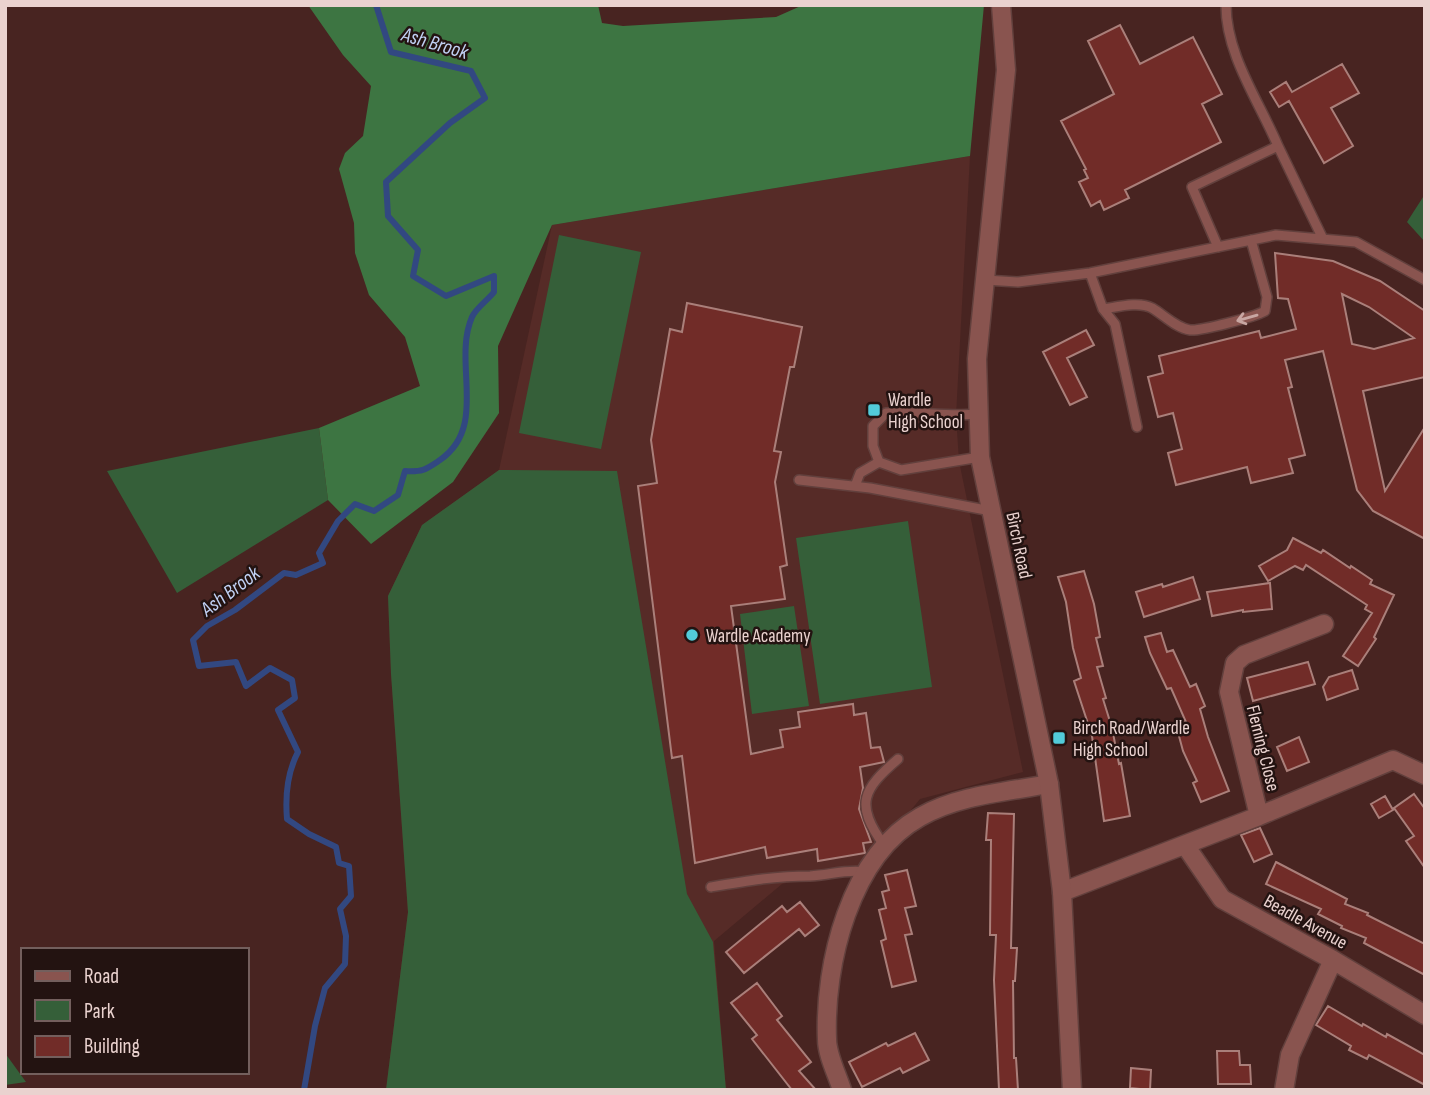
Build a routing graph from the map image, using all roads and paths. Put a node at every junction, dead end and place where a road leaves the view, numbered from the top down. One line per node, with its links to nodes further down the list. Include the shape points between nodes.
1 (1001, 5): 8 (street, Birch Road, via 1006,70)
2 (1226, 5): 3 (lane, via 1237,60)
3 (1279, 146): 4 (lane); 6 (lane, via 1192,187)
4 (1323, 239): 5 (lane, via 1276,234); 9 (lane, via 1356,242)
5 (1251, 240): 6 (lane); 10 (lane, one-way to 10, via 1268,297 1265,311 1253,317 1190,330 1149,306)
6 (1217, 247): 7 (lane)
7 (1090, 273): 8 (lane, via 1018,282); 10 (lane)
8 (985, 280): 11 (street, Birch Road, via 977,359)
9 (1425, 280)
10 (1103, 309): 12 (lane, via 1115,324)
11 (979, 414): 13 (street, Birch Road); 14 (lane, via 886,413 873,426)
12 (1137, 427)
13 (980, 457): 14 (lane, via 901,470); 17 (street, Birch Road)
14 (879, 462): 16 (lane, via 860,473)
15 (799, 480): 16 (lane)
16 (855, 486): 17 (lane)
17 (991, 511): 21 (street, Birch Road)
18 (1324, 624): 22 (street, Fleming Close, via 1244,655 1235,663 1229,692)
19 (898, 759): 23 (lane, via 874,779 866,796 869,817)
20 (1413, 766): 22 (street)
21 (1049, 784): 23 (street, via 955,802 919,817); 27 (street, Birch Road)
22 (1259, 816): 24 (street)
23 (884, 845): 25 (street)
24 (1185, 845): 27 (street); 28 (street, Beadle Avenue, via 1222,899)
25 (866, 872): 26 (lane, via 774,876); 30 (street, via 842,925 832,963 826,1041)
26 (711, 887)
27 (1062, 892): 31 (street, Birch Road)
28 (1333, 960): 29 (street, Beadle Avenue); 32 (street, via 1290,1055)
29 (1425, 1015)
30 (842, 1090)
31 (1072, 1090)
32 (1284, 1090)

